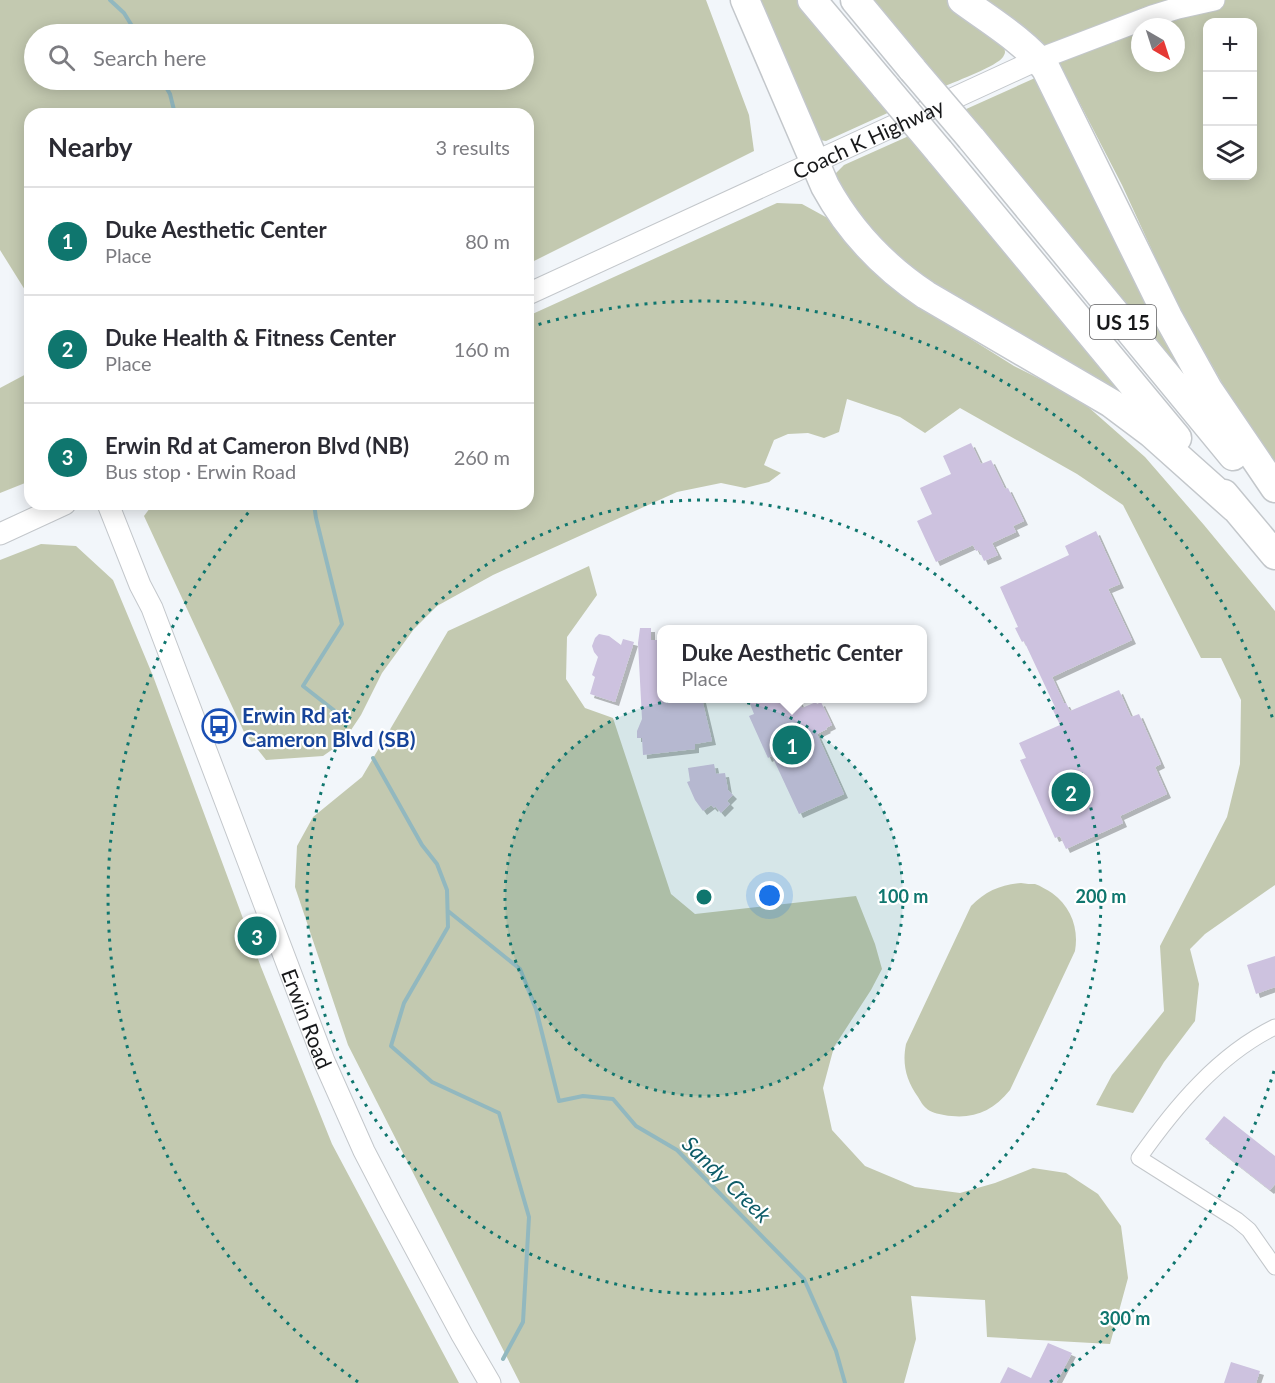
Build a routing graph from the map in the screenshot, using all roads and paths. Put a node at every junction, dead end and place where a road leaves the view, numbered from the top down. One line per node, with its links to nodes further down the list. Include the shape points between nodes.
1 (746, 0): 7 (highway)
2 (813, 0): 11 (highway, US 15, bridge)
3 (855, 0): 10 (highway, US 15, bridge)
4 (962, 0): 6 (highway)
5 (1214, 0): 6 (main road, Coach K Highway, via 1152,16)
6 (1038, 59): 7 (main road, Coach K Highway); 9 (highway, via 1186,351)
7 (814, 163): 8 (main road, Coach K Highway); 11 (highway, via 850,225 904,281 1111,403)
8 (534, 291)
9 (1275, 488)
10 (1275, 506)
11 (1236, 508): 15 (highway, US 15)
12 (51, 510): 14 (main road)
13 (110, 510): 18 (main road, Erwin Road, via 152,608 324,1061 364,1151)
14 (0, 534)
15 (1275, 555)
16 (1275, 1027): 17 (street, via 1238,1050 1199,1084 1165,1121 1139,1158 1237,1220 1249,1230)
17 (1275, 1267)
18 (490, 1383)

